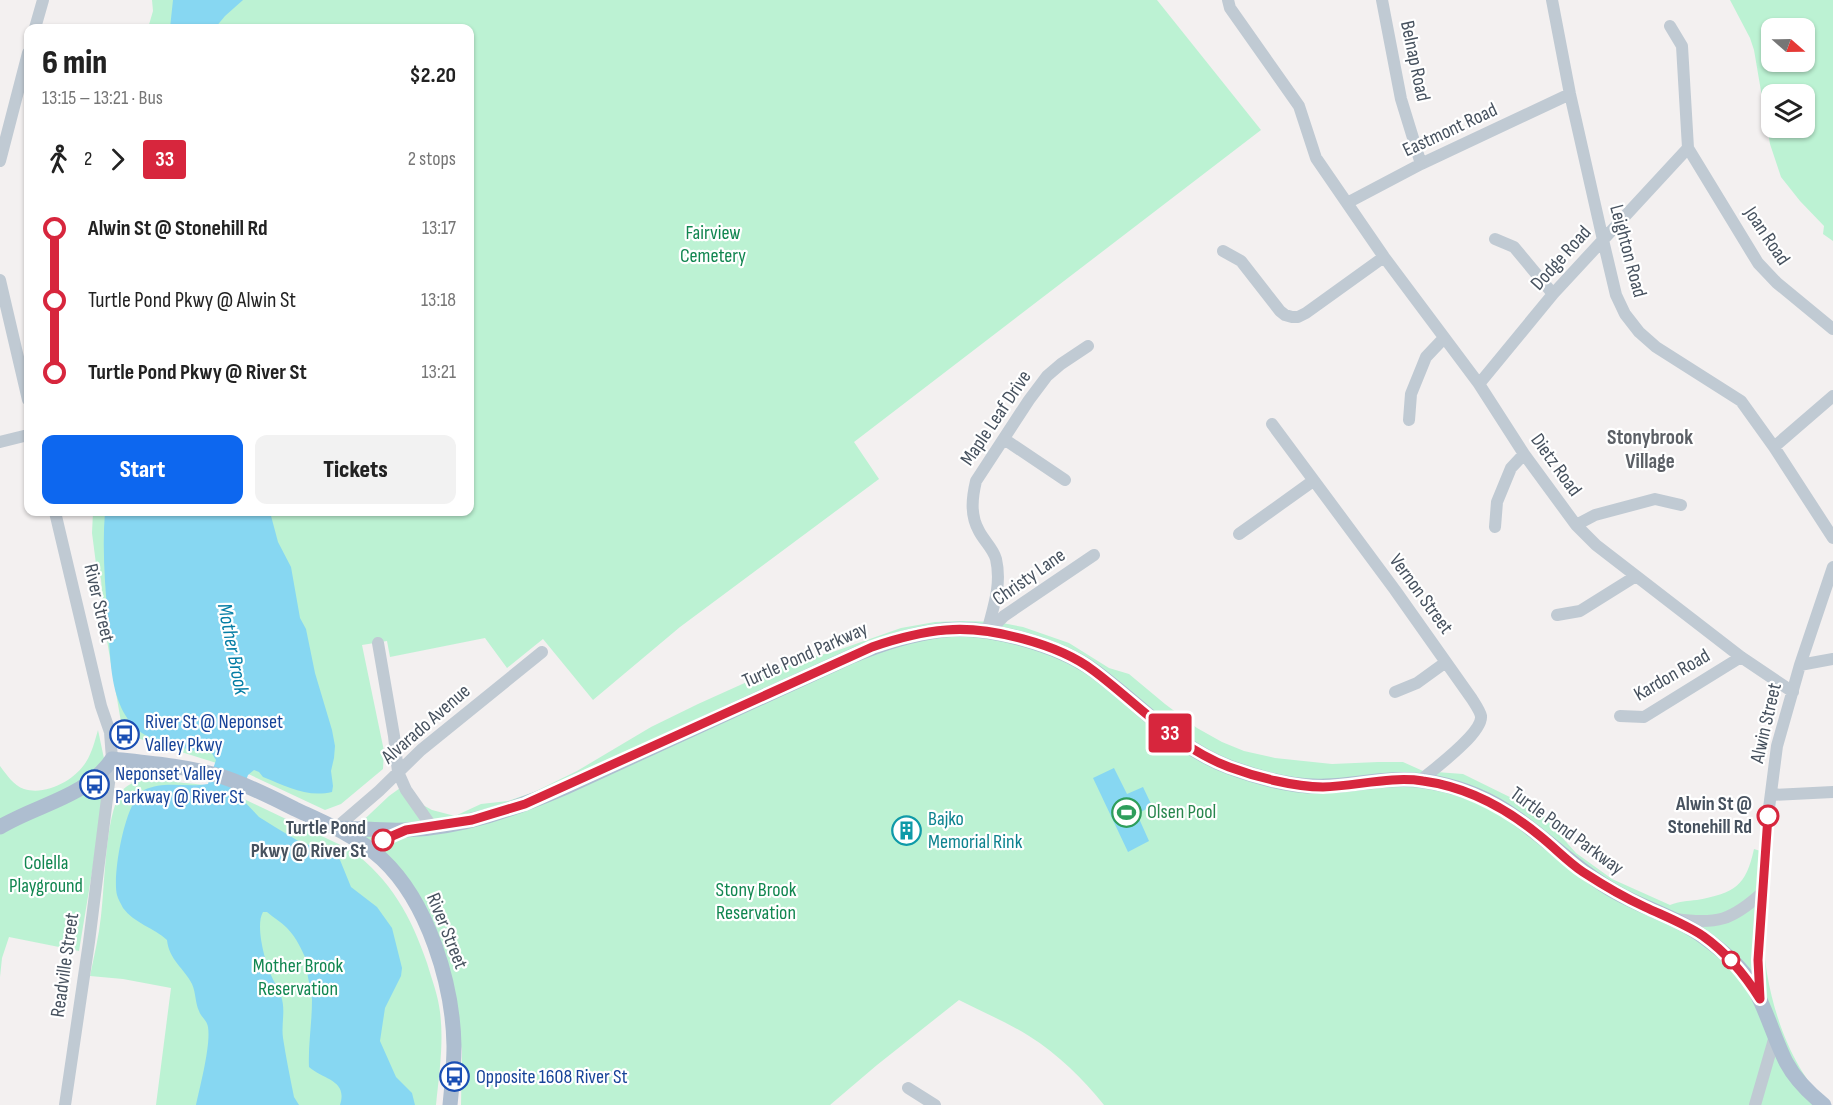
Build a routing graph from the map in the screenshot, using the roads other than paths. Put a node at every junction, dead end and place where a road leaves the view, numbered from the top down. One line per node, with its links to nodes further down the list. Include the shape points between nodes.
1 (43, 0): 5 (street)
2 (1228, 0): 12 (street, via 1299,106 1316,158)
3 (1382, 0): 11 (street, Belnap Road, via 1401,99)
4 (1552, 0): 8 (street, Leighton Road)
5 (36, 24)
6 (1671, 26): 9 (street, via 1682,46)
7 (24, 68): 10 (street)
8 (1570, 94): 11 (street, Eastmont Road); 14 (street, Leighton Road)
9 (1688, 148): 14 (street, Dodge Road); 19 (street, Joan Road, via 1758,263)
10 (1, 154)
11 (1420, 164): 12 (street, Eastmont Road)
12 (1347, 203): 16 (street, Dietz Road)
13 (1495, 239): 18 (street, via 1514,247)
14 (1603, 240): 18 (street, Dodge Road); 30 (street, Leighton Road, via 1616,295 1639,332 1741,401)
15 (1223, 251): 16 (street, via 1241,261 1280,310 1292,317 1306,313)
16 (1384, 257): 20 (street, Dietz Road)
17 (0, 280): 22 (street)
18 (1553, 294): 23 (street, Dodge Road)
19 (1833, 329)
20 (1444, 338): 23 (street, Dietz Road); 25 (street, via 1426,357 1411,394)
21 (1088, 346): 28 (street, Maple Leaf Drive, via 1047,376)
22 (24, 383)
23 (1479, 384): 31 (street, Dietz Road)
24 (1833, 396): 30 (street)
25 (1409, 420)
26 (1272, 424): 33 (street, Vernon Street)
27 (24, 436): 29 (street)
28 (1004, 439): 32 (street); 44 (street, Maple Leaf Drive, via 976,481 972,496 974,520 996,556 998,571 999,587)
29 (0, 442)
30 (1774, 447): 39 (street, Leighton Road)
31 (1524, 454): 36 (street, Dietz Road); 37 (street, via 1511,468 1497,502)
32 (1065, 480)
33 (1313, 481): 38 (street); 49 (street, Vernon Street)
34 (1681, 505): 36 (street, via 1655,499 1595,515)
35 (56, 516): 54 (street, River Street, via 110,732)
36 (1576, 525): 42 (street, Dietz Road)
37 (1495, 526)
38 (1239, 534)
39 (1833, 538)
40 (1094, 555): 44 (street, Christy Lane)
41 (1833, 567): 50 (street, Alwin Street)
42 (1636, 576): 43 (street, via 1580,611); 47 (street, Dietz Road)
43 (1557, 615)
44 (987, 632): 56 (main road, Turtle Pond Parkway, via 1038,642 1091,668 1165,730 1228,767 1273,780 1322,787); 60 (main road, Turtle Pond Parkway, via 946,630 886,642 525,804 485,817)
45 (378, 642): 55 (street)
46 (542, 652): 55 (street, Alvarado Avenue)
47 (1741, 657): 52 (street, Dietz Road); 53 (street, Kardon Road, via 1644,717)
48 (1833, 659): 50 (street)
49 (1446, 662): 51 (street, via 1417,683); 56 (street, Vernon Street, via 1481,715 1480,725)
50 (1800, 665): 52 (street, Alwin Street)
51 (1395, 692)
52 (1793, 692): 58 (street, Alwin Street, via 1778,746)
53 (1620, 717)
54 (112, 759): 59 (main road, via 85,786); 61 (main road, River Street, via 206,772 249,787); 69 (street, Readville Street)
55 (398, 772): 60 (street); 61 (street, Alvarado Avenue)
56 (1421, 780): 65 (main road, Turtle Pond Parkway, via 1487,800 1581,871)
57 (1833, 792): 58 (street)
58 (1771, 795): 64 (street, Alwin Street)
59 (0, 827)
60 (432, 827): 62 (main road, Turtle Pond Parkway)
61 (336, 828): 62 (main road, Turtle Pond Parkway); 63 (main road, River Street)
62 (406, 830): 63 (main road, Turtle Pond Parkway)
63 (367, 846): 70 (main road, River Street, via 412,896 439,960 453,1028)
64 (1762, 893): 65 (street, via 1723,919); 66 (street, Alwin Street)
65 (1670, 918): 66 (main road, Turtle Pond Parkway, via 1703,936 1727,957 1746,976)
66 (1760, 999): 67 (main road, Turtle Pond Parkway)
67 (1775, 1036): 72 (street); 73 (main road, Turtle Pond Parkway, via 1787,1064 1807,1091)
68 (908, 1088): 71 (street)
69 (65, 1105)
70 (450, 1105)
71 (935, 1105)
72 (1755, 1105)
73 (1824, 1105)

